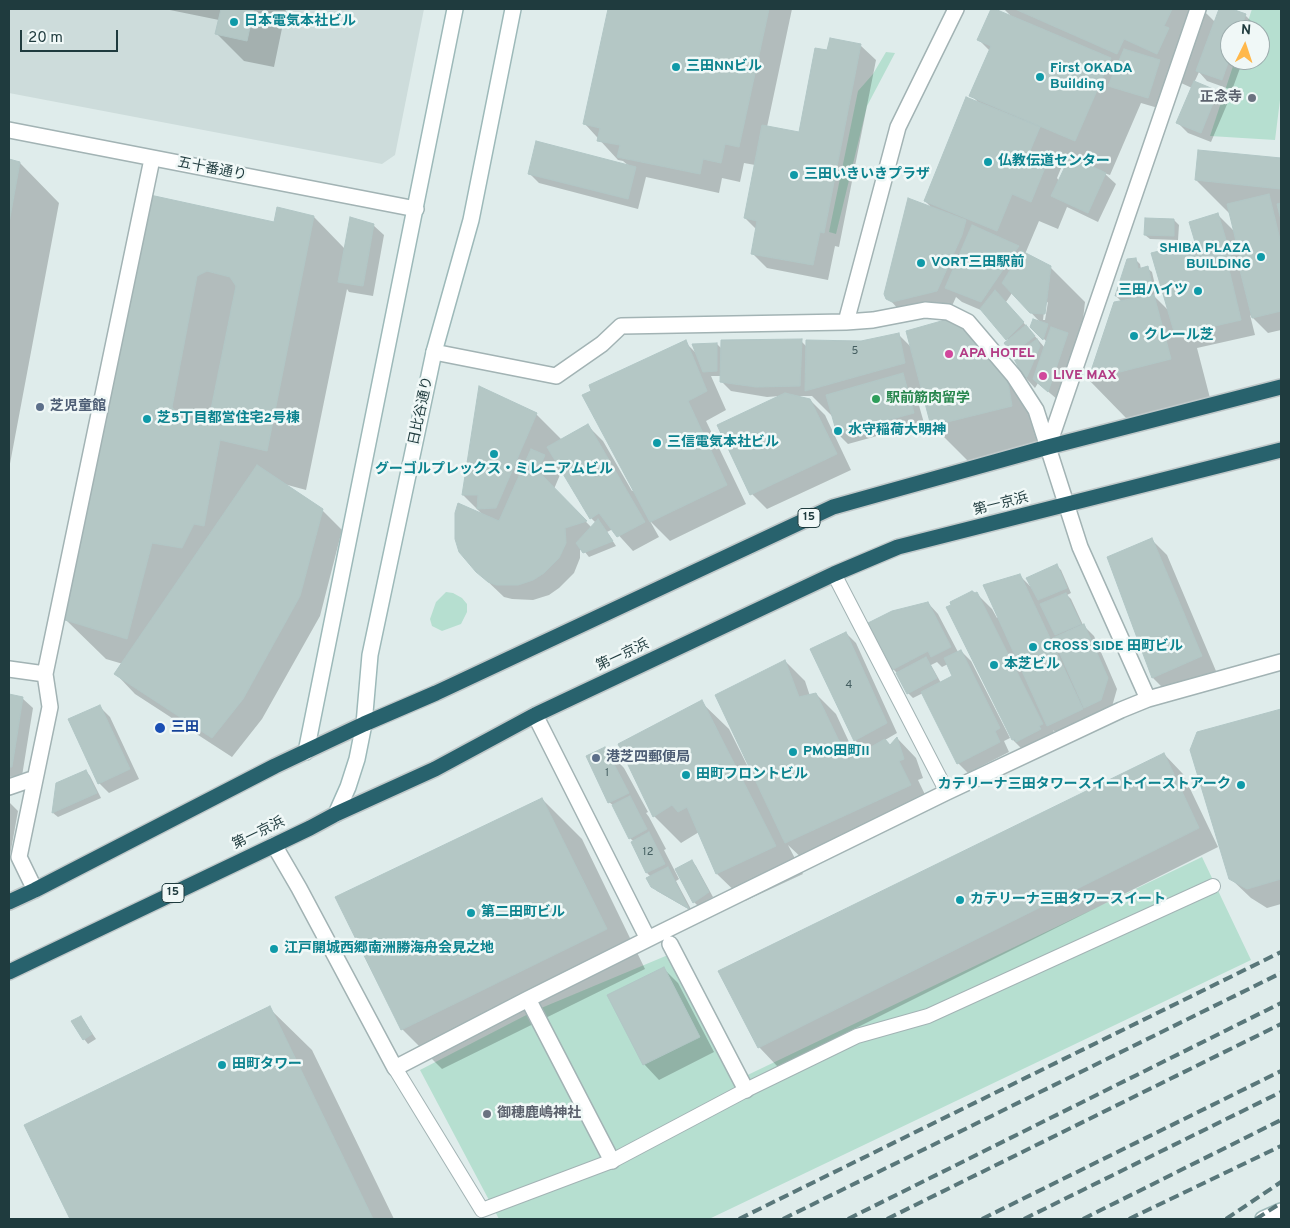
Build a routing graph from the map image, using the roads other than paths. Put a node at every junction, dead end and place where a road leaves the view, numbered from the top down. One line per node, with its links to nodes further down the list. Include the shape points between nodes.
1 (455, 9): 7 (street)
2 (513, 9): 9 (street, 日比谷通り, via 471,220)
3 (956, 9): 8 (street, via 898,128)
4 (1198, 9): 11 (street)
5 (9, 130): 6 (street, 五十番通り)
6 (152, 159): 7 (street, 五十番通り); 17 (street)
7 (416, 209): 21 (street)
8 (846, 322): 9 (street, via 621,326 602,344 556,376); 11 (street, via 925,310 948,312 968,322 1028,396)
9 (434, 352): 20 (street, 日比谷通り, via 370,656)
10 (1281, 387): 11 (highway, 15)
11 (1048, 447): 13 (street); 20 (highway, 15, via 833,507)
12 (1281, 450): 13 (highway, 第一京浜 / 15)
13 (1066, 505): 14 (highway, 第一京浜 / 15, via 898,547); 18 (street, via 1088,568)
14 (834, 574): 19 (highway, 第一京浜 / 15); 24 (lane)
15 (1281, 662): 18 (street)
16 (9, 669): 17 (street)
17 (44, 674): 22 (street, via 50,707)
18 (1148, 699): 24 (street)
19 (535, 715): 25 (highway, 第一京浜 / 15, via 434,769); 30 (street)
20 (364, 724): 21 (highway, 15); 25 (street, 日比谷通り, via 348,786)
21 (306, 752): 28 (highway, 15)
22 (35, 778): 23 (street); 28 (street, via 19,856)
23 (9, 787)
24 (947, 792): 30 (street)
25 (336, 814): 26 (highway, 第一京浜 / 15)
26 (274, 845): 32 (highway, 第一京浜 / 15); 34 (street)
27 (1213, 886): 35 (lane, via 928,1016 858,1036)
28 (35, 890): 29 (highway, 15)
29 (9, 902)
30 (648, 940): 33 (street)
31 (670, 944): 35 (street)
32 (9, 972)
33 (528, 999): 34 (street); 36 (street)
34 (395, 1068): 36 (lane, via 482,1210)
35 (746, 1090): 36 (lane)
36 (612, 1162)
37 (1281, 1210): 38 (street)
38 (1263, 1219)

